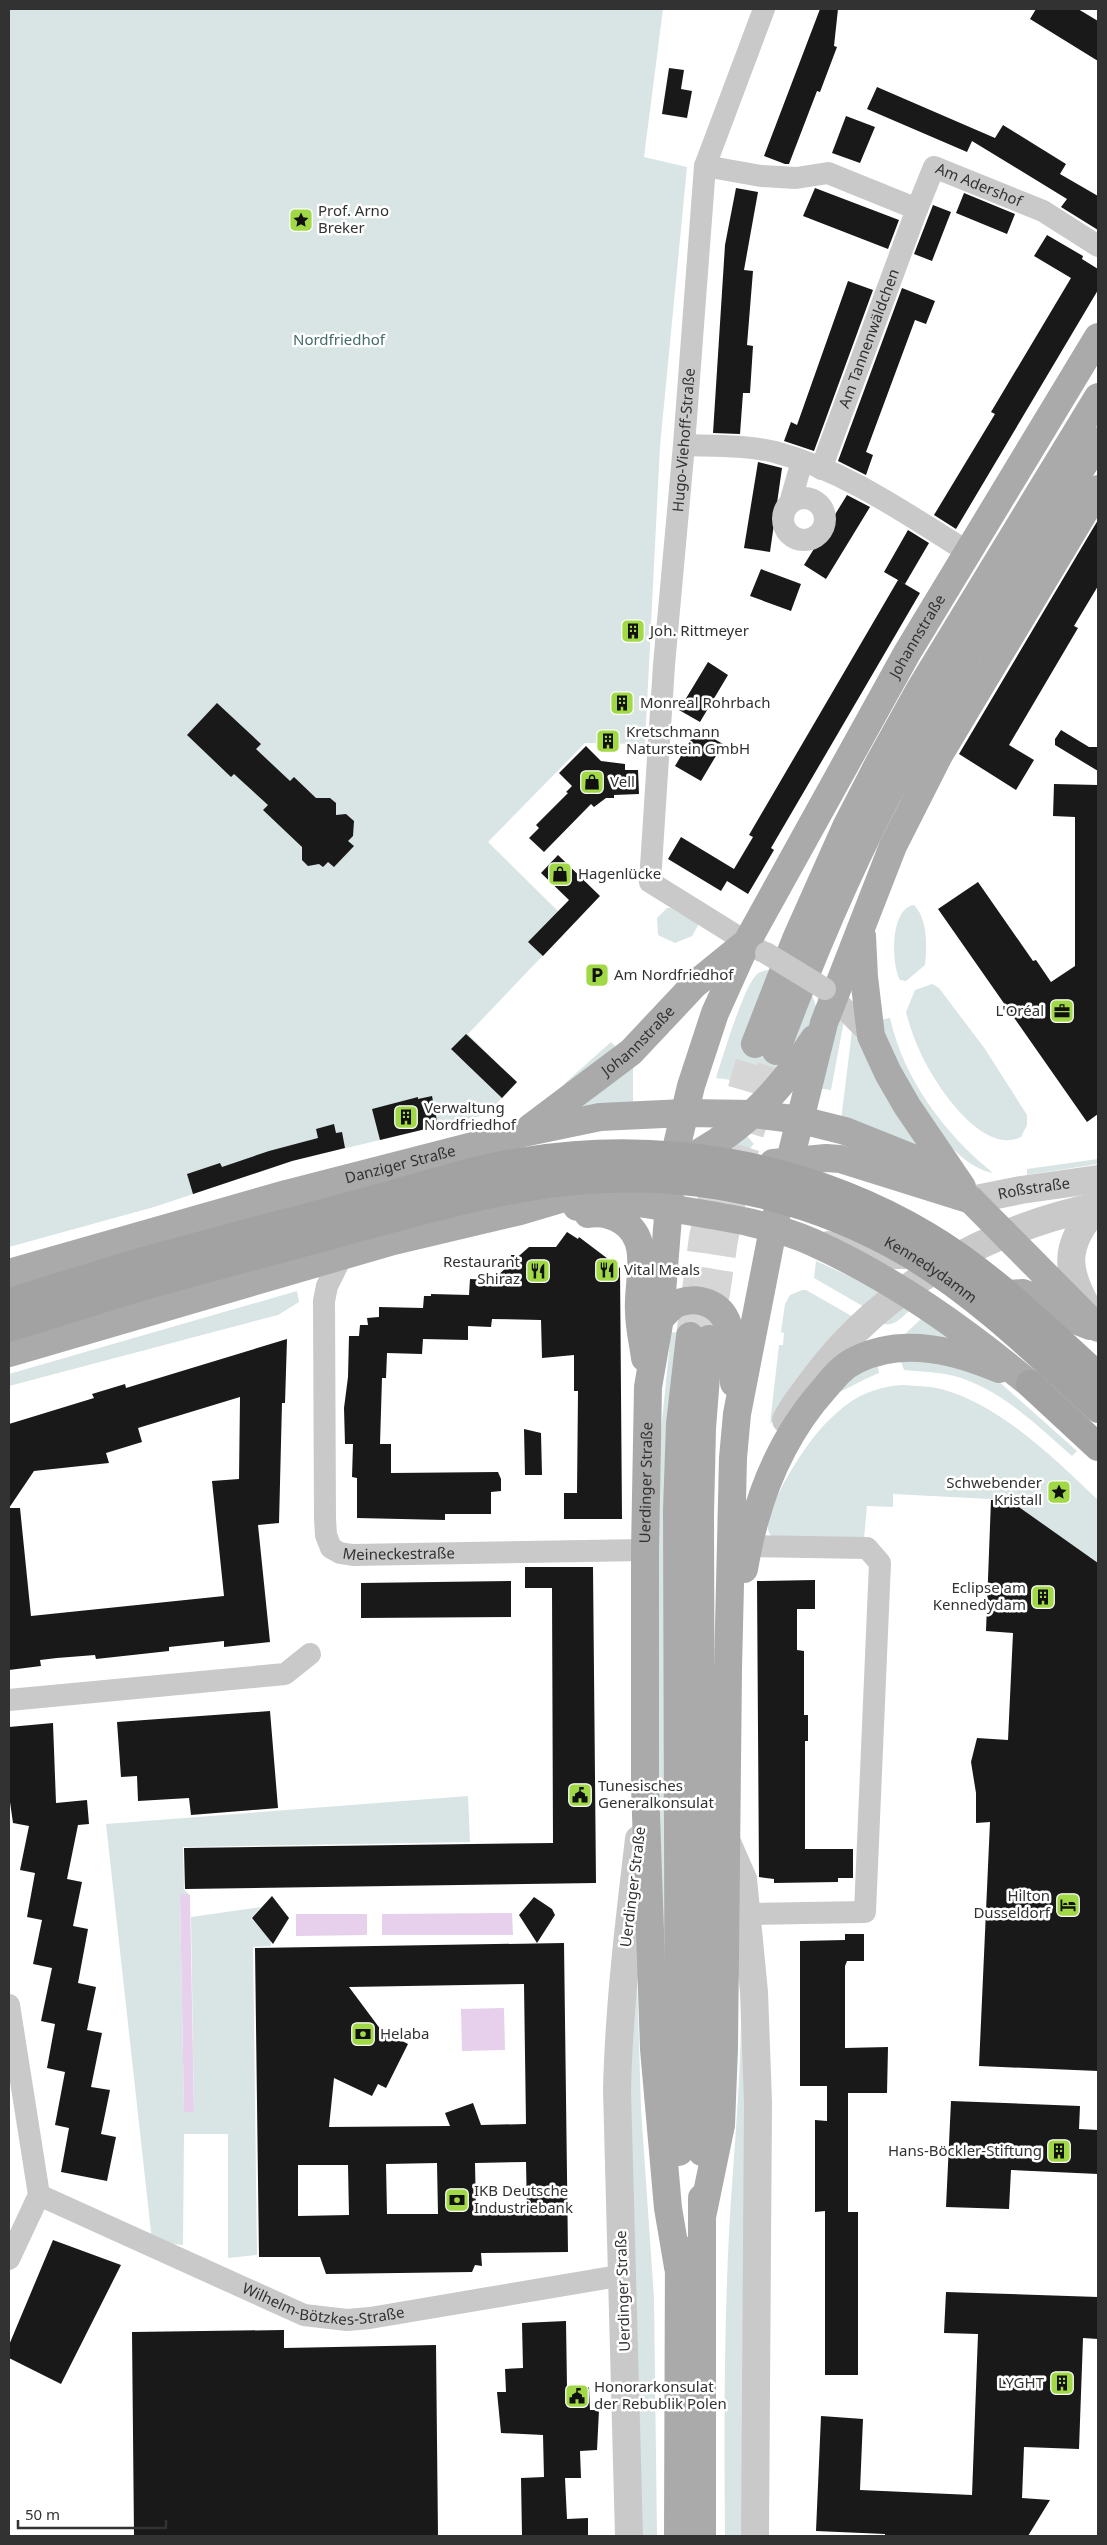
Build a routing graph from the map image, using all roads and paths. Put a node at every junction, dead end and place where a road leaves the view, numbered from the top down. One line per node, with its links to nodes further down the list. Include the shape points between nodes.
1 (764, 9): 2 (street, Hugo-Viehoff-Straße)
2 (705, 166): 3 (street, via 761,176 796,178 828,173); 8 (street, Hugo-Viehoff-Straße)
3 (917, 209): 4 (street, Am Adershof, via 934,167 1043,211); 9 (street, Am Tannenwäldchen)
4 (1098, 246)
5 (1098, 337): 13 (main road, Johannstraße)
6 (1098, 397): 7 (main road, via 925,681 846,827 796,939 766,1048 798,994 865,840 898,775 940,700)
7 (1098, 442)
8 (684, 445): 9 (street, via 744,447 775,452); 15 (street, Hugo-Viehoff-Straße, via 664,665 650,882)
9 (820, 468): 11 (street, Am Tannenwäldchen); 12 (street, Am Tannenwäldchen); 13 (street, via 854,481)
10 (1098, 489): 14 (main road, via 939,755 893,846)
11 (790, 503): 12 (street, via 807,498); 12 (street, Am Tannenwäldchen, via 784,513 783,525 796,540 816,537 824,528)
12 (824, 511)
13 (968, 552): 15 (main road, Johannstraße, via 873,713)
14 (862, 930): 16 (main road); 18 (main road)
15 (756, 948): 16 (street, bridge); 19 (main road, Johannstraße, via 714,1013); 22 (main road, Johannstraße, via 694,985 631,1052)
16 (830, 993): 17 (main road); 18 (street)
17 (824, 1023): 20 (main road); 21 (main road)
18 (871, 1036): 27 (main road, via 907,1106)
19 (685, 1113): 20 (main road, Danziger Straße); 22 (main road, Danziger Straße, via 600,1117); 24 (main road, Johannstraße)
20 (758, 1114): 21 (main road, Danziger Straße); 23 (main road, via 780,1133); 24 (main road)
21 (801, 1120): 23 (main road); 27 (main road, via 845,1131 910,1157)
22 (523, 1133): 31 (main road, via 542,1154 549,1175 547,1184 540,1195); 37 (main road, Danziger Straße, via 286,1194)
23 (791, 1157): 27 (main road, via 840,1159); 29 (main road, via 735,1172); 32 (main road)
24 (672, 1166): 29 (main road, Johannstraße); 30 (main road)
25 (736, 1176): 38 (highway, bridge, via 676,1181 606,1179 500,1192); 46 (highway, Kennedydamm, bridge, via 796,1178 845,1194 928,1236 1006,1293); 49 (highway, Kennedydamm, bridge, via 779,1200 836,1219 911,1255 981,1306)
26 (1098, 1179): 27 (street, Roßstraße)
27 (971, 1200): 34 (main road)
28 (1098, 1206): 34 (street, Roßstraße, via 1057,1215); 43 (street, via 1080,1229 1069,1264 1081,1299)
29 (670, 1209): 30 (main road, Kennedydamm, via 630,1202); 32 (main road, Kennedydamm); 41 (main road, Uerdinger Straße)
30 (520, 1211): 31 (main road)
31 (488, 1219): 36 (main road); 48 (main road, via 522,1226 602,1213 615,1217 630,1228 642,1253 639,1311)
32 (773, 1229): 33 (main road, Kennedydamm); 50 (main road)
33 (811, 1241): 35 (street, via 887,1255); 39 (main road, Kennedydamm)
34 (1013, 1242): 35 (street, Roßstraße); 43 (main road)
35 (958, 1255): 39 (street, Roßstraße)
36 (342, 1256): 44 (main road); 53 (street, Meineckestraße, via 327,1286 324,1300 325,1519 331,1548 354,1555)
37 (9, 1273)
38 (144, 1273): 40 (highway); 42 (highway)
39 (904, 1290): 45 (main road, Kennedydamm); 52 (street, via 844,1342 790,1411 767,1459)
40 (9, 1302)
41 (660, 1318): 48 (main road, Uerdinger Straße); 50 (main road, via 676,1304 690,1300 702,1300 721,1312 729,1332)
42 (9, 1328)
43 (1098, 1328): 45 (main road, via 1044,1308 1023,1293 1010,1294 990,1305 981,1328)
44 (9, 1353)
45 (994, 1354): 47 (main road, Kennedydamm)
46 (1098, 1376)
47 (1030, 1384): 51 (highway, Kennedydamm); 52 (main road, via 976,1359 944,1350 885,1350 855,1360 841,1370 816,1398 792,1432 772,1470)
48 (648, 1387): 53 (main road, Uerdinger Straße)
49 (1098, 1409)
50 (737, 1414): 55 (main road)
51 (1098, 1448)
52 (750, 1534): 55 (main road); 59 (street, via 867,1548 880,1563 865,1912)
53 (644, 1550): 57 (main road, Uerdinger Straße)
54 (310, 1654): 56 (street, via 285,1674)
55 (728, 1670): 58 (main road)
56 (9, 1700)
57 (645, 1785): 64 (main road, via 654,2048 668,2208); 65 (street, Uerdinger Straße, via 618,2036)
58 (726, 1840): 59 (street, via 743,1879); 62 (main road, via 721,2125)
59 (748, 1914): 69 (street, via 758,2102)
60 (10, 2015): 61 (street)
61 (40, 2195): 63 (street); 65 (street, Wilhelm-Bötzkes-Straße, via 304,2315 323,2318 378,2317)
62 (702, 2217): 64 (main road, via 700,1338 680,1424 677,1510); 68 (main road)
63 (9, 2259)
64 (678, 2267): 67 (main road)
65 (624, 2275): 66 (street, Uerdinger Straße)
66 (629, 2536)
67 (678, 2536)
68 (702, 2536)
69 (755, 2536)

